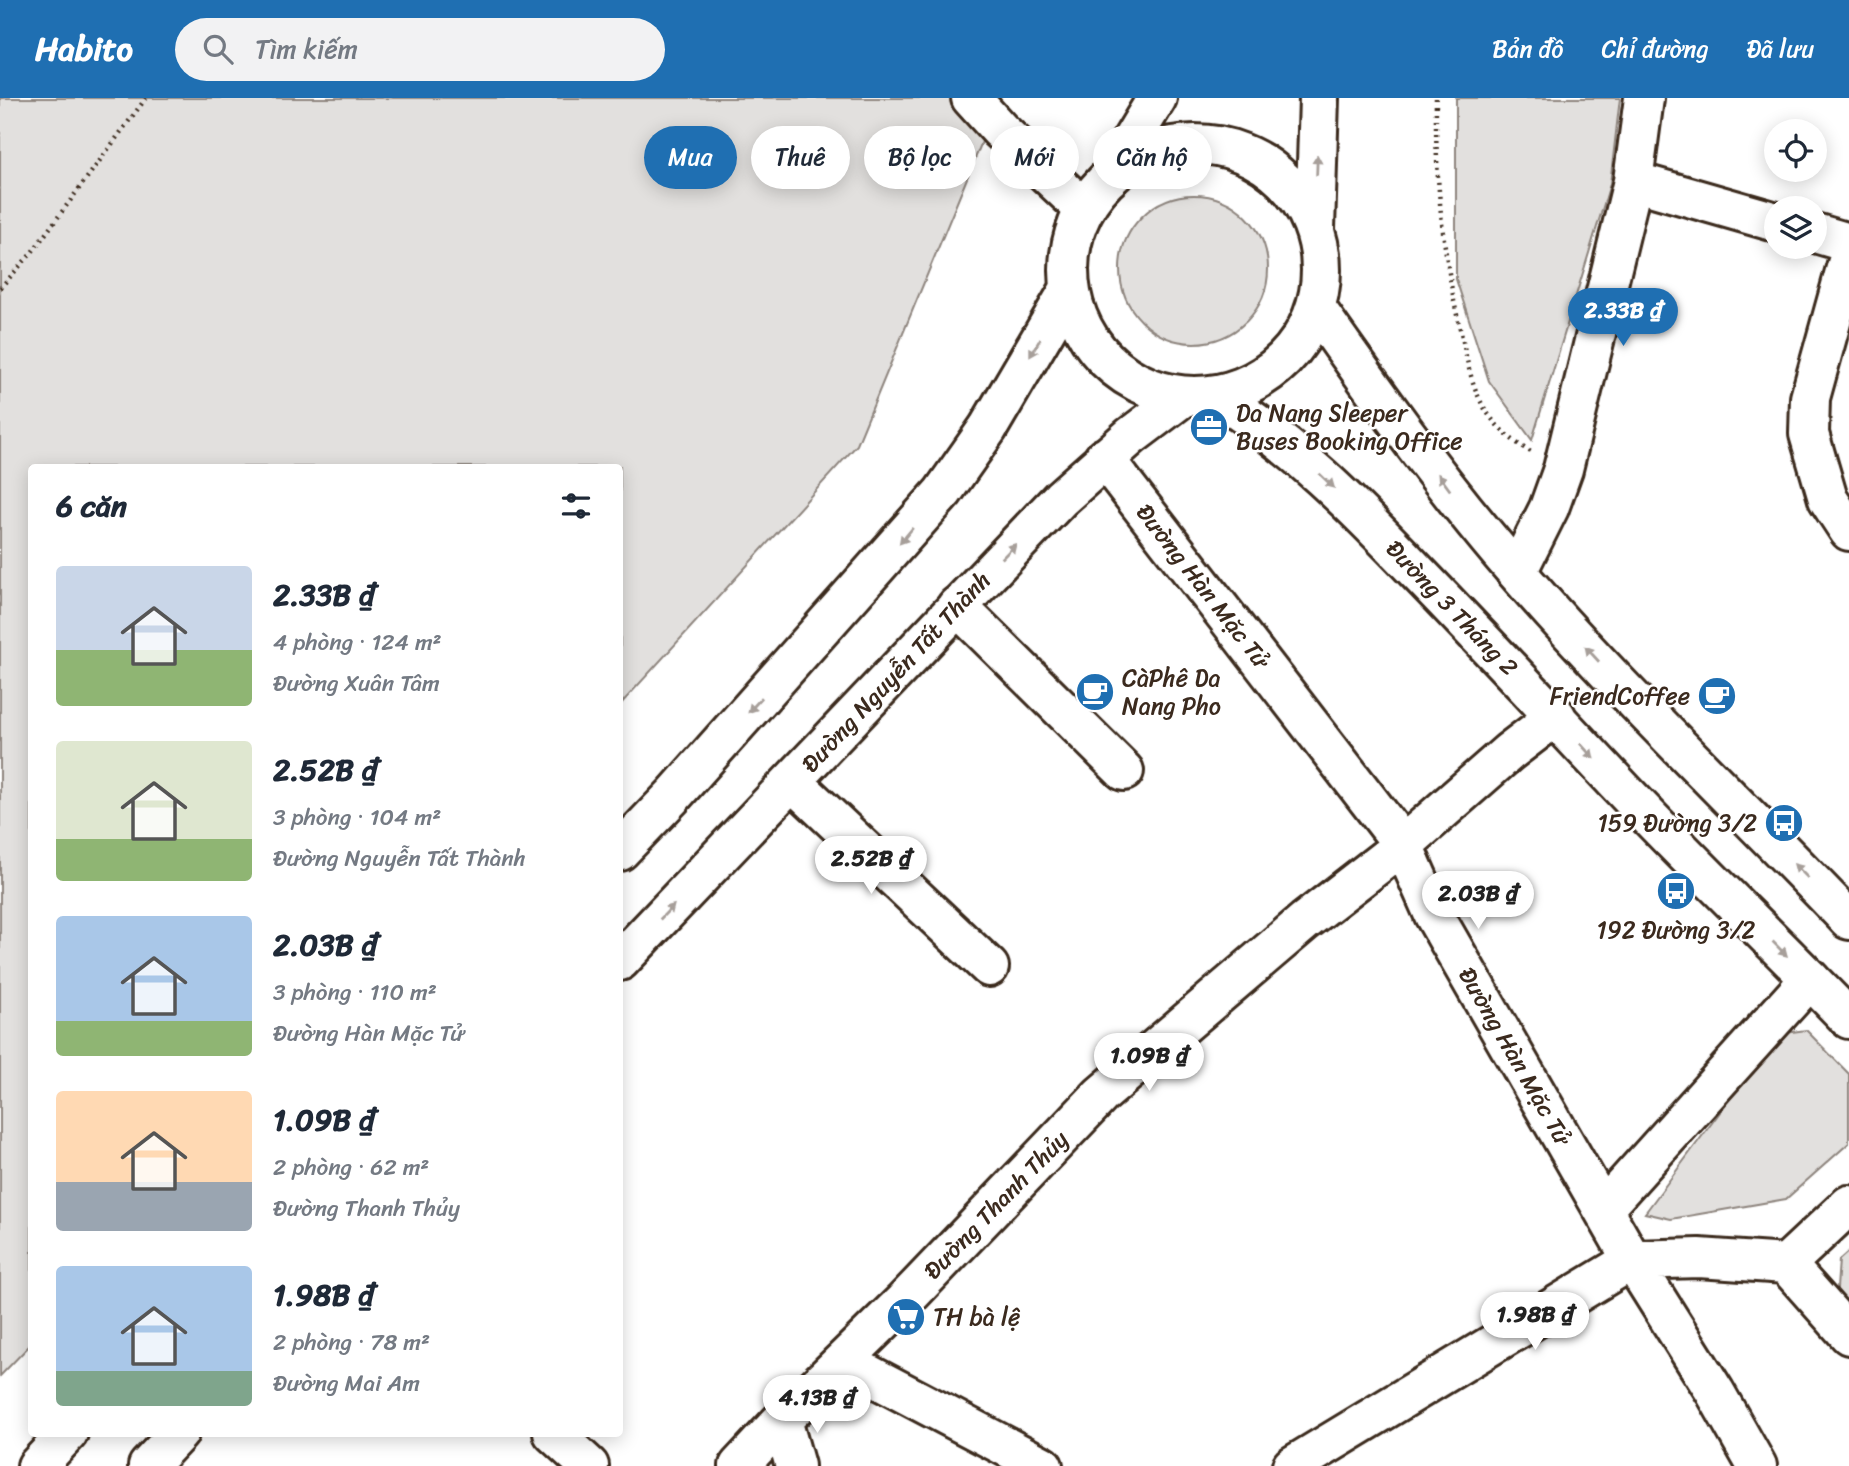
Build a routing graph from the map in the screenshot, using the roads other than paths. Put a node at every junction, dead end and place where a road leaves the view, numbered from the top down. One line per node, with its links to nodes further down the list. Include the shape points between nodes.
1 (971, 98): 9 (street)
2 (1157, 98): 5 (street)
3 (1319, 98): 11 (street, one-way to 3)
4 (1644, 98): 7 (street)
5 (1140, 126)
6 (1212, 146): 11 (street, via 1244,154 1275,173 1300,199)
7 (1633, 181): 10 (street); 20 (street, via 1563,469)
8 (1099, 189): 9 (street)
9 (1083, 208): 15 (street, via 1069,253)
10 (1764, 219)
11 (1315, 231): 16 (street, via 1321,257)
12 (1827, 237): 13 (street)
13 (1849, 243)
14 (1849, 257): 19 (street, via 1810,398 1810,434 1828,499)
15 (1069, 290): 17 (street, via 1079,322 1122,374 1152,389); 26 (street, one-way to 26, via 988,428 943,492)
16 (1316, 308): 17 (street, via 1301,339 1278,366 1249,384); 20 (street, one-way to 16, via 1455,497)
17 (1200, 396): 18 (street, Đường Nguyễn Tất Thành); 22 (street, Đường 3 Tháng 2, one-way to 22, via 1261,424 1298,454 1367,519)
18 (1104, 458): 21 (street, Đường Nguyễn Tất Thành, one-way to 18); 25 (street, Đường Hàn Mặc Tử)
19 (1849, 531)
20 (1517, 572): 27 (street, one-way to 20, via 1661,729)
21 (957, 606): 23 (street); 24 (street, Đường Nguyễn Tất Thành)
22 (1556, 716): 25 (street, Đường Thanh Thủy, via 1508,752); 30 (street, Đường 3 Tháng 2, one-way to 30, via 1610,777)
23 (1124, 771)
24 (793, 782): 28 (street, Đường Nguyễn Tất Thành, one-way to 24); 29 (street)
25 (1404, 845): 33 (street, Đường Hàn Mặc Tử, via 1434,915); 37 (street, Đường Thanh Thủy, via 1305,921 1101,1095)
26 (623, 848)
27 (1847, 914)
28 (623, 958)
29 (989, 967)
30 (1815, 984): 31 (street, Đường 3 Tháng 2); 33 (street)
31 (1849, 1019)
32 (1849, 1205): 35 (street)
33 (1603, 1209): 34 (street, Đường Hàn Mặc Tử)
34 (1632, 1260): 35 (street, via 1699,1258); 48 (street); 49 (street, Đường Hàn Mặc Tử, via 1716,1392)
35 (1786, 1264): 36 (street)
36 (1849, 1335)
37 (843, 1361): 38 (street, Đường Thanh Thủy); 47 (street)
38 (782, 1420): 45 (street, Đường Thanh Thủy); 46 (street)
39 (64, 1437): 42 (street)
40 (175, 1437): 43 (street)
41 (557, 1437): 44 (street)
42 (37, 1466)
43 (148, 1466)
44 (589, 1466)
45 (739, 1466)
46 (795, 1466)
47 (1043, 1466)
48 (1292, 1466)
49 (1756, 1466)

